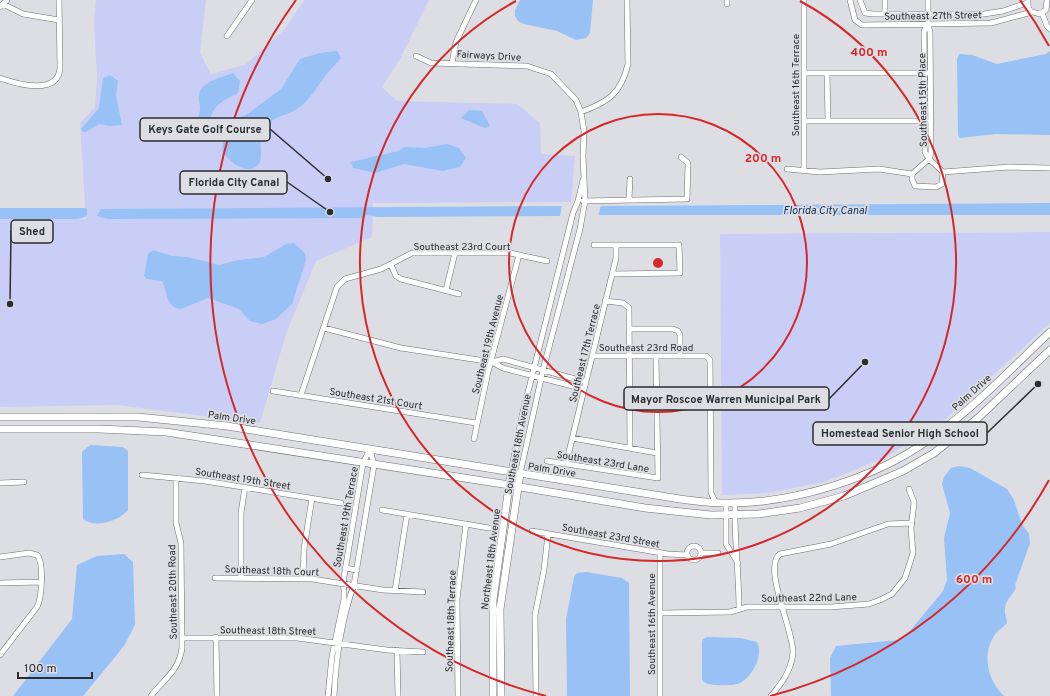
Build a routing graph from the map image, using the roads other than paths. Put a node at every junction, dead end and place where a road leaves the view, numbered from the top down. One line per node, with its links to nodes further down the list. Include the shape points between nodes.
1 (7, 0): 13 (street)
2 (59, 0): 18 (street)
3 (252, 0): 21 (street)
4 (476, 0): 23 (street, Fairways Drive, via 456,42)
5 (627, 0): 29 (street, via 626,73 616,94)
6 (804, 0): 24 (street, Southeast 16th Terrace)
7 (850, 0): 19 (street, Southeast 27th Street, via 852,13 858,23)
8 (860, 0): 16 (street, Southeast 27th Street, via 865,13)
9 (885, 0): 16 (street)
10 (928, 0): 17 (street)
11 (1028, 2): 14 (street); 17 (street, Southeast 27th Street, via 1003,11 984,14)
12 (1048, 3): 15 (street)
13 (1, 6): 18 (street, via 23,14)
14 (1032, 12): 15 (street); 19 (street, Southeast 27th Street, via 990,23)
15 (1042, 13): 20 (street)
16 (886, 14): 17 (street, Southeast 27th Street)
17 (928, 14): 19 (street)
18 (59, 20): 28 (street, via 60,68 55,82 42,86)
19 (928, 25): 26 (street, Southeast 15th Place, via 924,31); 27 (street, Southeast 15th Place)
20 (1050, 29)
21 (227, 36)
22 (416, 56): 23 (street, via 431,63)
23 (452, 63): 29 (street, Fairways Drive, via 527,66 551,74 576,100)
24 (804, 73): 25 (street); 30 (street, Southeast 16th Terrace)
25 (827, 73): 26 (street); 31 (street)
26 (924, 73): 27 (street); 32 (street, Southeast 15th Place)
27 (931, 73): 33 (street, Southeast 15th Place)
28 (0, 78)
29 (581, 112): 40 (street, Fairways Drive, via 584,131)
30 (804, 121): 31 (street); 38 (street, Southeast 16th Terrace)
31 (828, 121): 32 (street)
32 (925, 121): 33 (street); 35 (street, Southeast 15th Place, via 925,152)
33 (931, 121): 35 (street, Southeast 15th Place)
34 (681, 156): 43 (street, via 688,163 687,199)
35 (929, 158): 39 (street); 41 (street)
36 (1050, 168): 39 (street, via 1009,167)
37 (786, 170): 38 (street)
38 (804, 171): 41 (street, via 879,169)
39 (943, 172): 41 (street, via 942,184 936,187 915,186)
40 (584, 174): 44 (street, Fairways Drive); 45 (street, Fairways Drive)
41 (912, 174)
42 (630, 179): 43 (street)
43 (629, 199): 45 (street)
44 (578, 201): 45 (street); 65 (street, Southeast 18th Avenue)
45 (586, 201): 66 (street, Southeast 18th Avenue)
46 (594, 245): 47 (street)
47 (616, 245): 52 (street, Southeast 17th Terrace); 52 (street, via 679,245 680,273)
48 (455, 253): 49 (street, Southeast 23rd Court); 51 (street, Southeast 23rd Court, via 412,253); 53 (street)
49 (519, 255): 50 (street, Southeast 23rd Court); 64 (street, Southeast 19th Avenue)
50 (546, 261)
51 (391, 264): 53 (street, via 396,276 401,279); 56 (street, Southeast 23rd Court, via 381,270 345,280 337,287)
52 (612, 274): 55 (street, Southeast 17th Terrace)
53 (446, 290): 54 (street)
54 (459, 294)
55 (605, 302): 57 (street, via 627,304 630,308); 60 (street, Southeast 17th Terrace)
56 (324, 328): 64 (street, via 401,348); 72 (street)
57 (630, 329): 61 (street); 63 (street, via 678,331)
58 (1050, 332): 101 (main road, Palm Drive, via 969,409 930,440 898,459 838,484 789,496)
59 (1050, 350): 104 (main road, via 978,418 934,453 903,471 844,496 800,508)
60 (592, 356): 61 (street, Southeast 23rd Road); 69 (street, Southeast 17th Terrace)
61 (630, 356): 62 (street, Southeast 23rd Road); 78 (street)
62 (656, 356): 63 (street, Southeast 23rd Road); 80 (street)
63 (680, 356): 95 (street, Southeast 23rd Road, via 706,356 710,360)
64 (492, 362): 65 (street, via 503,359); 67 (street, via 503,368); 74 (street, Southeast 19th Avenue)
65 (534, 368): 66 (street); 67 (street, Southeast 18th Avenue)
66 (543, 370): 68 (street, Southeast 18th Avenue); 69 (street)
67 (532, 375): 68 (street); 85 (street, Southeast 18th Avenue)
68 (541, 378): 70 (street); 86 (street, Southeast 18th Avenue)
69 (586, 382): 70 (street, Southeast 17th Terrace)
70 (584, 389): 76 (street, Southeast 17th Terrace)
71 (273, 391): 72 (street, Southeast 21st Court)
72 (301, 395): 74 (street, Southeast 21st Court)
73 (0, 416): 79 (main road, Palm Drive, via 138,417 227,426)
74 (476, 424): 77 (street, Southeast 19th Avenue)
75 (0, 429): 82 (main road, via 166,432)
76 (572, 438): 78 (street); 83 (street, Southeast 17th Terrace)
77 (474, 439)
78 (630, 448): 80 (street)
79 (370, 449): 82 (street, Southeast 19th Terrace); 84 (street, Southeast 19th Terrace); 85 (main road, Palm Drive)
80 (657, 453): 83 (street, Southeast 23rd Lane, via 658,478)
81 (546, 461): 83 (street, Southeast 23rd Lane)
82 (363, 463): 84 (main road); 117 (street, Southeast 19th Terrace)
83 (566, 464)
84 (374, 465): 91 (main road); 118 (street, Southeast 19th Terrace)
85 (511, 472): 86 (main road, Palm Drive); 91 (main road, Northeast 18th Avenue)
86 (520, 474): 92 (main road, Southeast 18th Avenue); 97 (main road, Palm Drive)
87 (142, 475): 88 (street, Southeast 19th Street)
88 (176, 478): 93 (street, Southeast 19th Street); 132 (street, Southeast 20th Road, via 176,523 181,543)
89 (24, 482): 90 (street)
90 (0, 483)
91 (510, 485): 92 (main road); 143 (main road, Northeast 18th Avenue, via 493,600)
92 (518, 486): 105 (main road, via 645,508); 144 (main road, Southeast 18th Avenue, via 500,609)
93 (245, 487): 96 (street, Southeast 19th Street); 120 (street, via 241,513)
94 (908, 488): 106 (street, Southeast 22nd Lane, via 914,502)
95 (711, 493): 97 (street, Southeast 23rd Road); 99 (street, Southeast 23rd Road)
96 (312, 498): 98 (street, Southeast 19th Street); 121 (street, via 304,549)
97 (706, 502): 99 (main road, Palm Drive)
98 (341, 503)
99 (716, 503): 100 (main road, Palm Drive)
100 (726, 503): 101 (main road, Palm Drive); 105 (street)
101 (735, 503): 104 (street)
102 (382, 510): 103 (street)
103 (407, 514): 107 (street); 126 (street)
104 (735, 515): 105 (main road); 116 (street)
105 (726, 516): 116 (street, via 726,544)
106 (912, 523): 128 (street, Southeast 22nd Lane, via 913,553 909,569 892,594 869,604 831,607); 128 (street, via 888,524 831,544 780,554 774,567)
107 (466, 524): 108 (street); 142 (street, Southeast 18th Terrace, via 457,599)
108 (489, 528)
109 (532, 531): 110 (street, Southeast 23rd Street)
110 (548, 534): 111 (street, Southeast 23rd Street); 145 (street, via 535,615)
111 (660, 553): 114 (street, Southeast 23rd Street); 130 (street, Southeast 16th Avenue)
112 (701, 553): 113 (street); 114 (street, via 698,559 694,560); 114 (street, via 700,548 693,545 687,550)
113 (718, 553)
114 (687, 555)
115 (0, 557): 122 (street, via 29,553 37,555 40,559)
116 (738, 564): 129 (street)
117 (345, 568): 118 (street); 124 (street, Southeast 19th Terrace)
118 (357, 570): 125 (street, Southeast 19th Terrace)
119 (215, 578): 120 (street, Southeast 18th Court)
120 (241, 578): 121 (street, Southeast 18th Court)
121 (303, 579): 124 (street, Southeast 18th Court)
122 (41, 582): 123 (street); 136 (street, via 38,605)
123 (0, 583)
124 (342, 583): 125 (street, Southeast 18th Court); 133 (street, Southeast 19th Terrace, via 344,599)
125 (354, 585): 126 (street, Southeast 18th Court); 133 (street, Southeast 19th Terrace)
126 (395, 591): 127 (street, Southeast 18th Court)
127 (423, 592)
128 (782, 606): 129 (street, Southeast 22nd Lane); 147 (street, via 792,638 792,653 784,680)
129 (739, 609): 130 (street, Southeast 22nd Lane, via 730,612)
130 (660, 613): 146 (street, Southeast 16th Avenue)
131 (216, 637): 132 (street, Southeast 18th Street); 133 (street, Southeast 18th Street, via 296,638); 138 (street)
132 (183, 638): 137 (street, Southeast 20th Road, via 181,659)
133 (337, 643): 134 (street, Southeast 18th Street); 139 (street, Southeast 19th Terrace); 140 (street, Southeast 19th Terrace)
134 (396, 650): 135 (street, Southeast 18th Street); 141 (street)
135 (423, 652)
136 (0, 655)
137 (150, 696)
138 (217, 696)
139 (328, 696)
140 (334, 696)
141 (398, 696)
142 (458, 696)
143 (493, 696)
144 (501, 696)
145 (536, 696)
146 (660, 696)
147 (771, 696)

